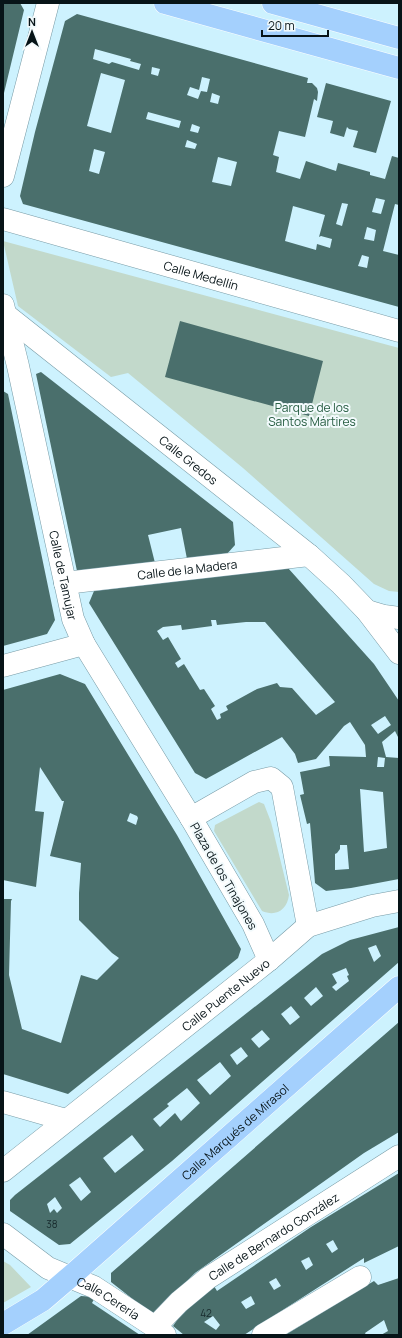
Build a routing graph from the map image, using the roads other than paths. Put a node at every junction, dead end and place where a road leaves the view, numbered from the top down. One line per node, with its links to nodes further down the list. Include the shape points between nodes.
1 (48, 3): 6 (street)
2 (165, 3): 5 (main road)
3 (273, 3): 4 (main road)
4 (399, 38)
5 (399, 68)
6 (3, 176)
7 (3, 219): 9 (street, Calle Medellín)
8 (4, 310): 10 (street, Calle de Tamujar); 11 (street, Calle Gredos)
9 (399, 331)
10 (10, 368): 12 (street, Calle de Tamujar)
11 (309, 555): 12 (street, Calle de la Madera); 13 (street, Calle Gredos)
12 (65, 583): 15 (street, Calle de Tamujar, via 73,619)
13 (367, 611): 14 (street); 16 (street, Calle Gredos)
14 (399, 618)
15 (84, 644): 17 (street); 18 (street, Calle de Tamujar)
16 (399, 653)
17 (3, 666)
18 (191, 818): 20 (street, Plaza de los Tinajones, via 254,782 271,778 282,787); 21 (street, Plaza de los Tinajones, via 253,924)
19 (399, 901): 20 (street, Calle Puente Nuevo, via 372,906)
20 (308, 926): 21 (street, Calle Puente Nuevo)
21 (269, 960): 24 (street, Calle Puente Nuevo)
22 (399, 987): 28 (main road, Calle Marqués de Mirasol)
23 (3, 1102): 24 (street)
24 (66, 1120): 26 (street, Calle Puente Nuevo)
25 (399, 1156): 31 (street, Calle de Bernardo González, via 208,1278 179,1302)
26 (3, 1171)
27 (3, 1234): 28 (street, Calle Cerería, via 48,1268)
28 (70, 1276): 30 (main road, Calle Marqués de Mirasol, via 43,1300); 31 (street, Calle Cerería, via 94,1287)
29 (360, 1277): 32 (street)
30 (3, 1324)
31 (160, 1331)
32 (263, 1335)

